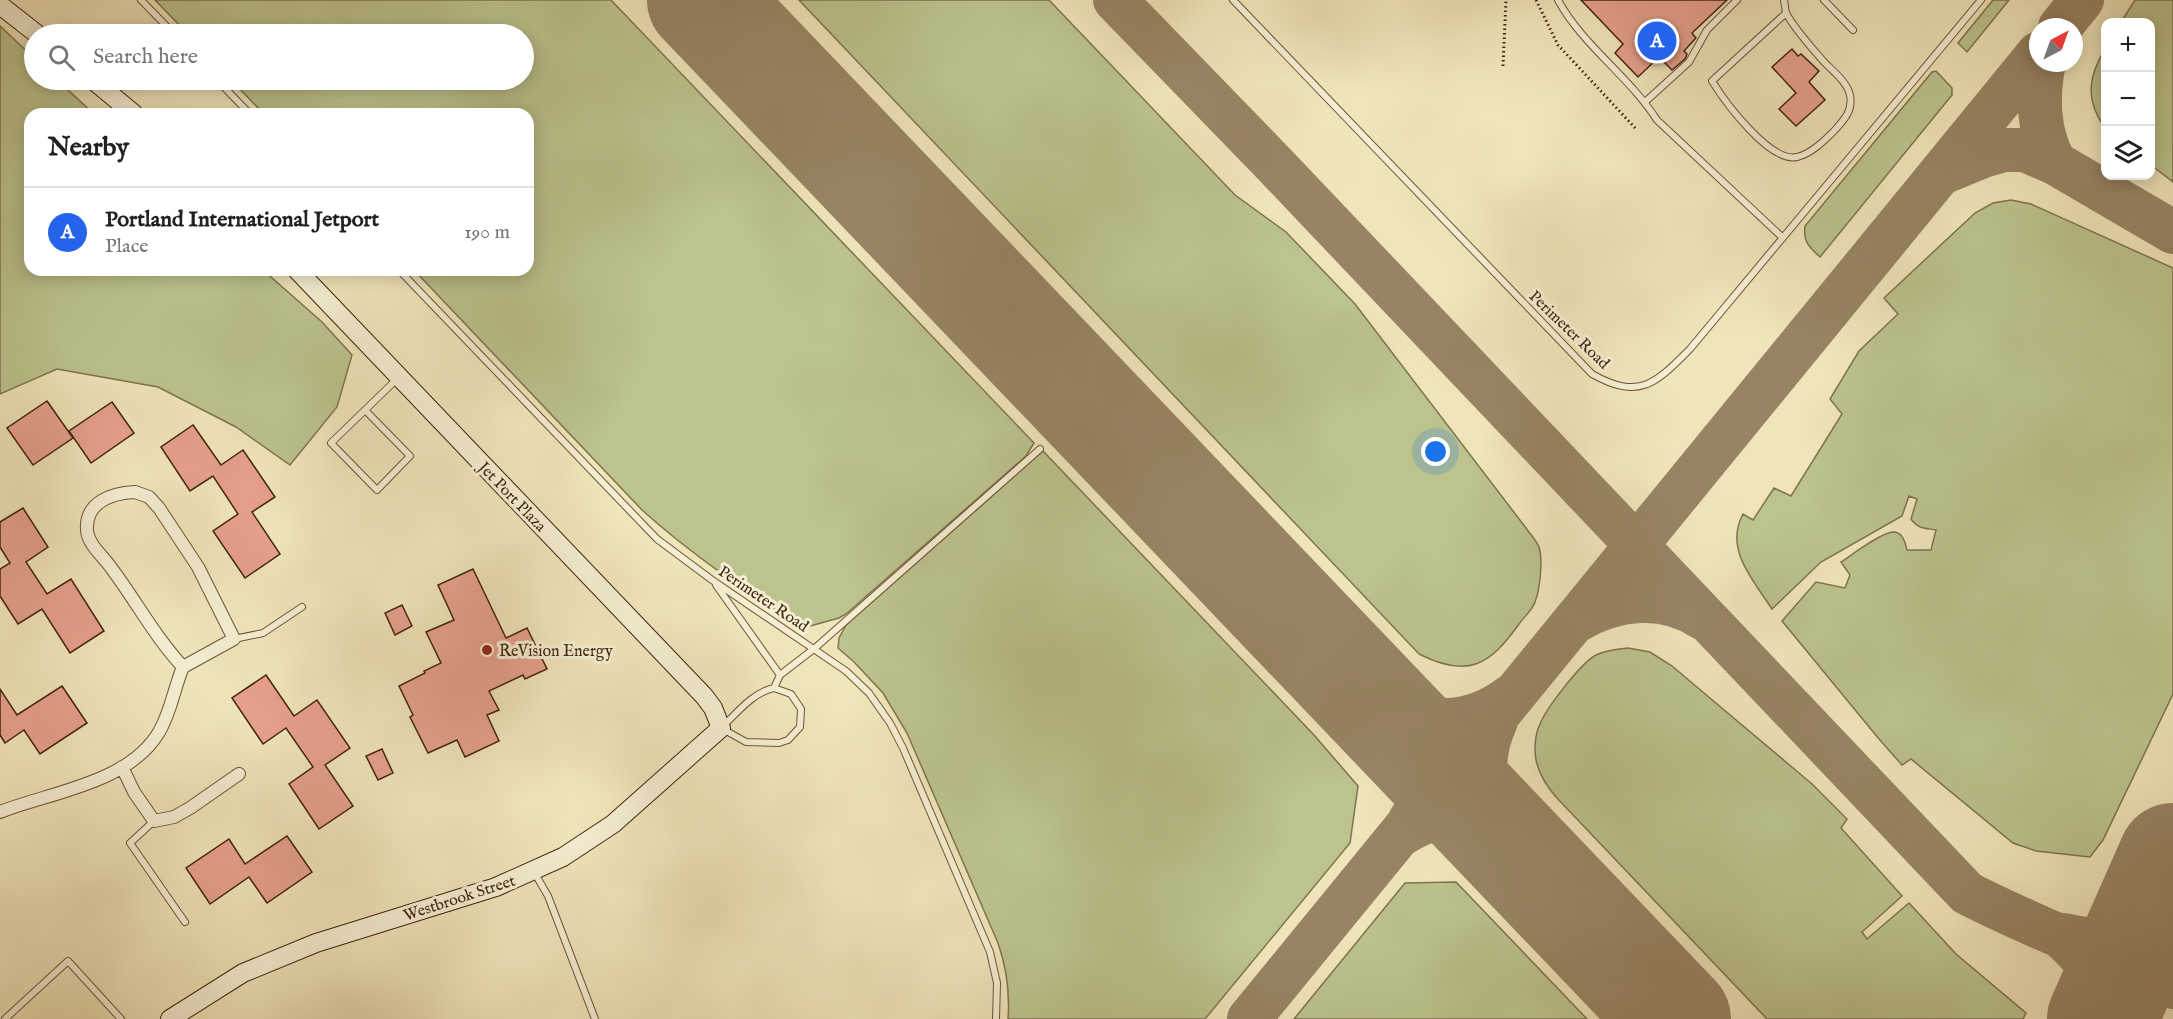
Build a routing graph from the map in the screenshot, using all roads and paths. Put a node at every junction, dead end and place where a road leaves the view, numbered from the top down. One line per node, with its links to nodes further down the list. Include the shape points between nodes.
1 (141, 0): 13 (lane)
2 (1233, 0): 22 (lane, Perimeter Road, via 1592,374 1606,382 1642,387 1663,377)
3 (1506, 0): 15 (path)
4 (1536, 0): 21 (path, via 1558,45)
5 (1558, 0): 18 (lane, via 1569,20)
6 (1737, 0): 18 (lane, via 1707,30 1689,62)
7 (1784, 0): 11 (lane)
8 (1824, 0): 14 (lane)
9 (1981, 0): 22 (lane, Perimeter Road)
10 (0, 5): 12 (street)
11 (1786, 12): 11 (lane, via 1843,82 1851,98 1850,112 1836,128 1817,146 1797,157 1769,149 1712,81)
12 (25, 24)
13 (164, 24)
14 (1852, 30)
15 (1503, 66)
16 (105, 90): 19 (street)
17 (227, 90): 20 (lane)
18 (1645, 102): 22 (lane, via 1657,120)
19 (127, 108)
20 (244, 108)
21 (1637, 130)
22 (1782, 237)
23 (303, 276): 25 (street, Jet Port Plaza)
24 (405, 276): 28 (lane, Perimeter Road, via 657,539)
25 (399, 376): 26 (lane); 35 (street, Jet Port Plaza, via 704,696)
26 (365, 410): 26 (lane, via 331,443 377,490 410,456)
27 (1040, 449): 31 (lane)
28 (712, 580): 31 (lane, Perimeter Road); 33 (lane)
29 (302, 607): 30 (lane, via 263,633)
30 (234, 639): 32 (street); 32 (street, via 198,567 149,497 135,492 118,493 101,500 89,514 87,531 92,545)
31 (814, 648): 33 (lane); 46 (lane, Perimeter Road, via 869,693 903,748 990,952 997,983)
32 (183, 667): 36 (street, via 158,734)
33 (780, 675): 34 (lane)
34 (774, 688): 35 (lane, via 758,694); 35 (lane, via 791,694 801,709 800,727 795,735 779,743 747,742)
35 (721, 728): 40 (street, Westbrook Street, via 613,824 563,857)
36 (122, 767): 38 (street, via 99,779); 39 (street)
37 (239, 774): 39 (street, via 182,812)
38 (0, 812)
39 (154, 821): 41 (lane, via 130,843)
40 (533, 871): 42 (street, Westbrook Street, via 316,943 243,972); 45 (lane, via 548,896)
41 (185, 922)
42 (178, 1016)
43 (5, 1019): 44 (lane, via 68,961)
44 (121, 1019)
45 (595, 1019)
46 (996, 1019)

